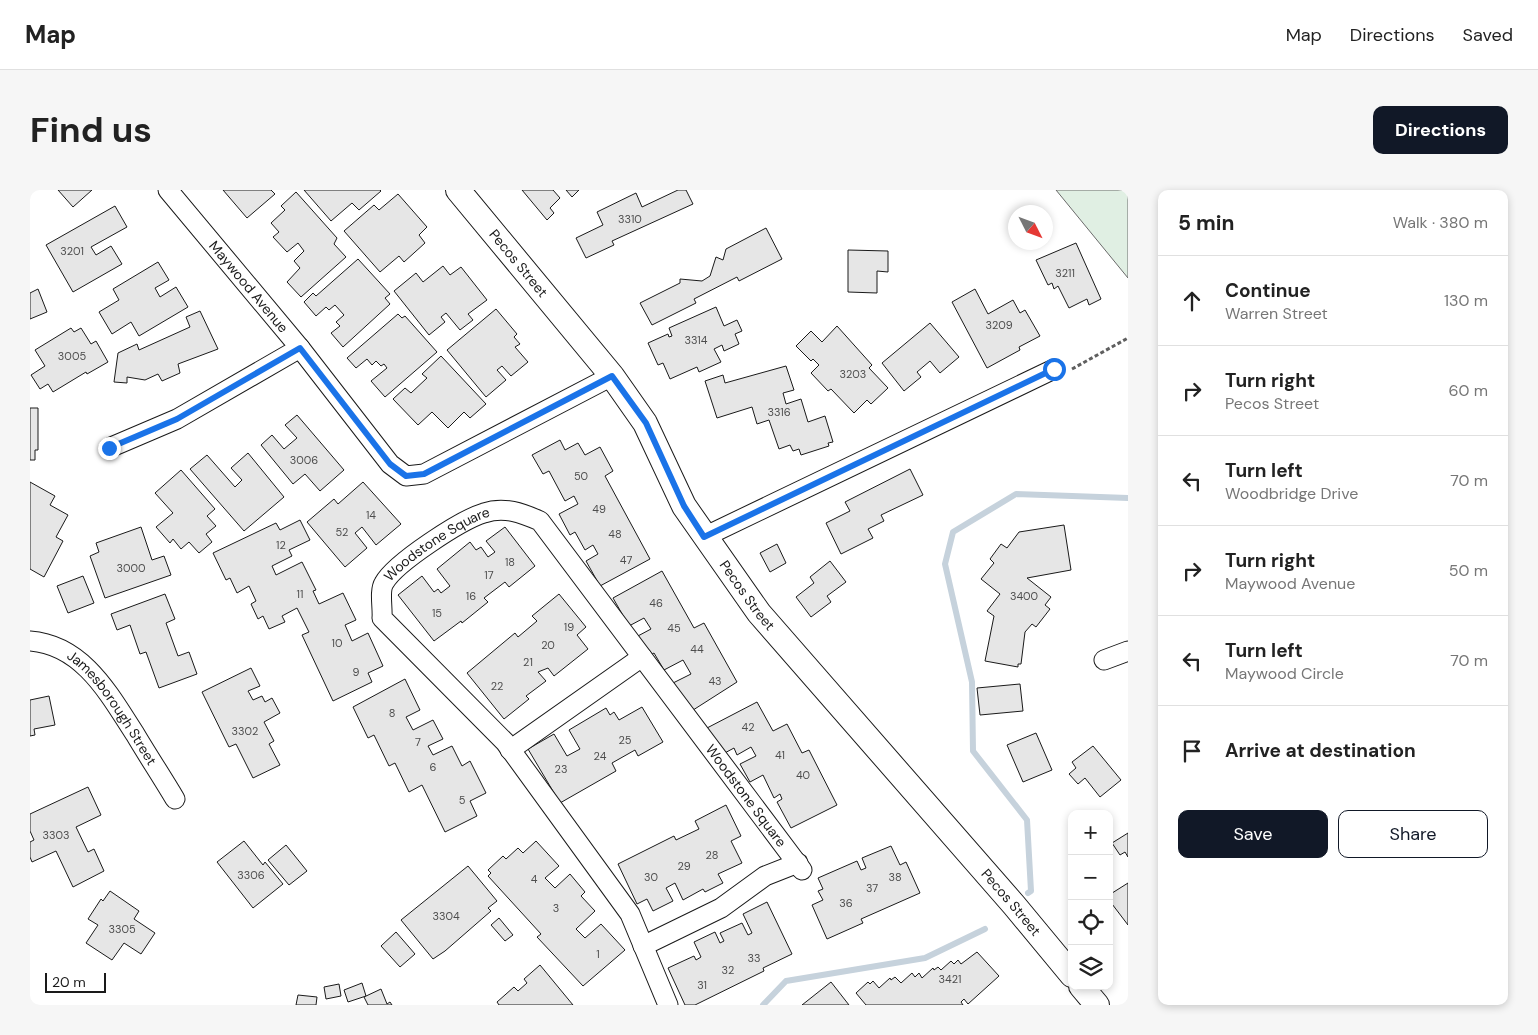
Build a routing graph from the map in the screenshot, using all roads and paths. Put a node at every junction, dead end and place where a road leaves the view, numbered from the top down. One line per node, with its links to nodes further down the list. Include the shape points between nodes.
1 (168, 190): 4 (street, Maywood Avenue)
2 (458, 190): 6 (street, Pecos Street)
3 (1128, 338): 5 (path, via 1065,372)
4 (300, 348): 6 (street, Maywood Avenue, via 390,464 406,476 424,474); 7 (street, via 177,419)
5 (1054, 369): 8 (street)
6 (612, 376): 8 (street, Pecos Street, via 646,423 684,506)
7 (109, 448)
8 (704, 537): 16 (street, Pecos Street, via 759,613)
9 (30, 642): 14 (street, Jamesborough Street, via 47,642 77,659 103,684)
10 (1128, 651): 12 (street)
11 (642, 657): 13 (street); 13 (street, Woodstone Square, via 540,521 516,510 484,512 398,565 383,585 382,618); 15 (street, Woodstone Square, via 800,866 765,876 721,908)
12 (1104, 660)
13 (510, 750): 15 (street, Woodstone Square, via 630,914)
14 (176, 799)
15 (643, 946): 18 (street, Woodstone Square)
16 (1068, 970)
17 (1085, 990): 19 (street)
18 (668, 1005)
19 (1097, 1005)

